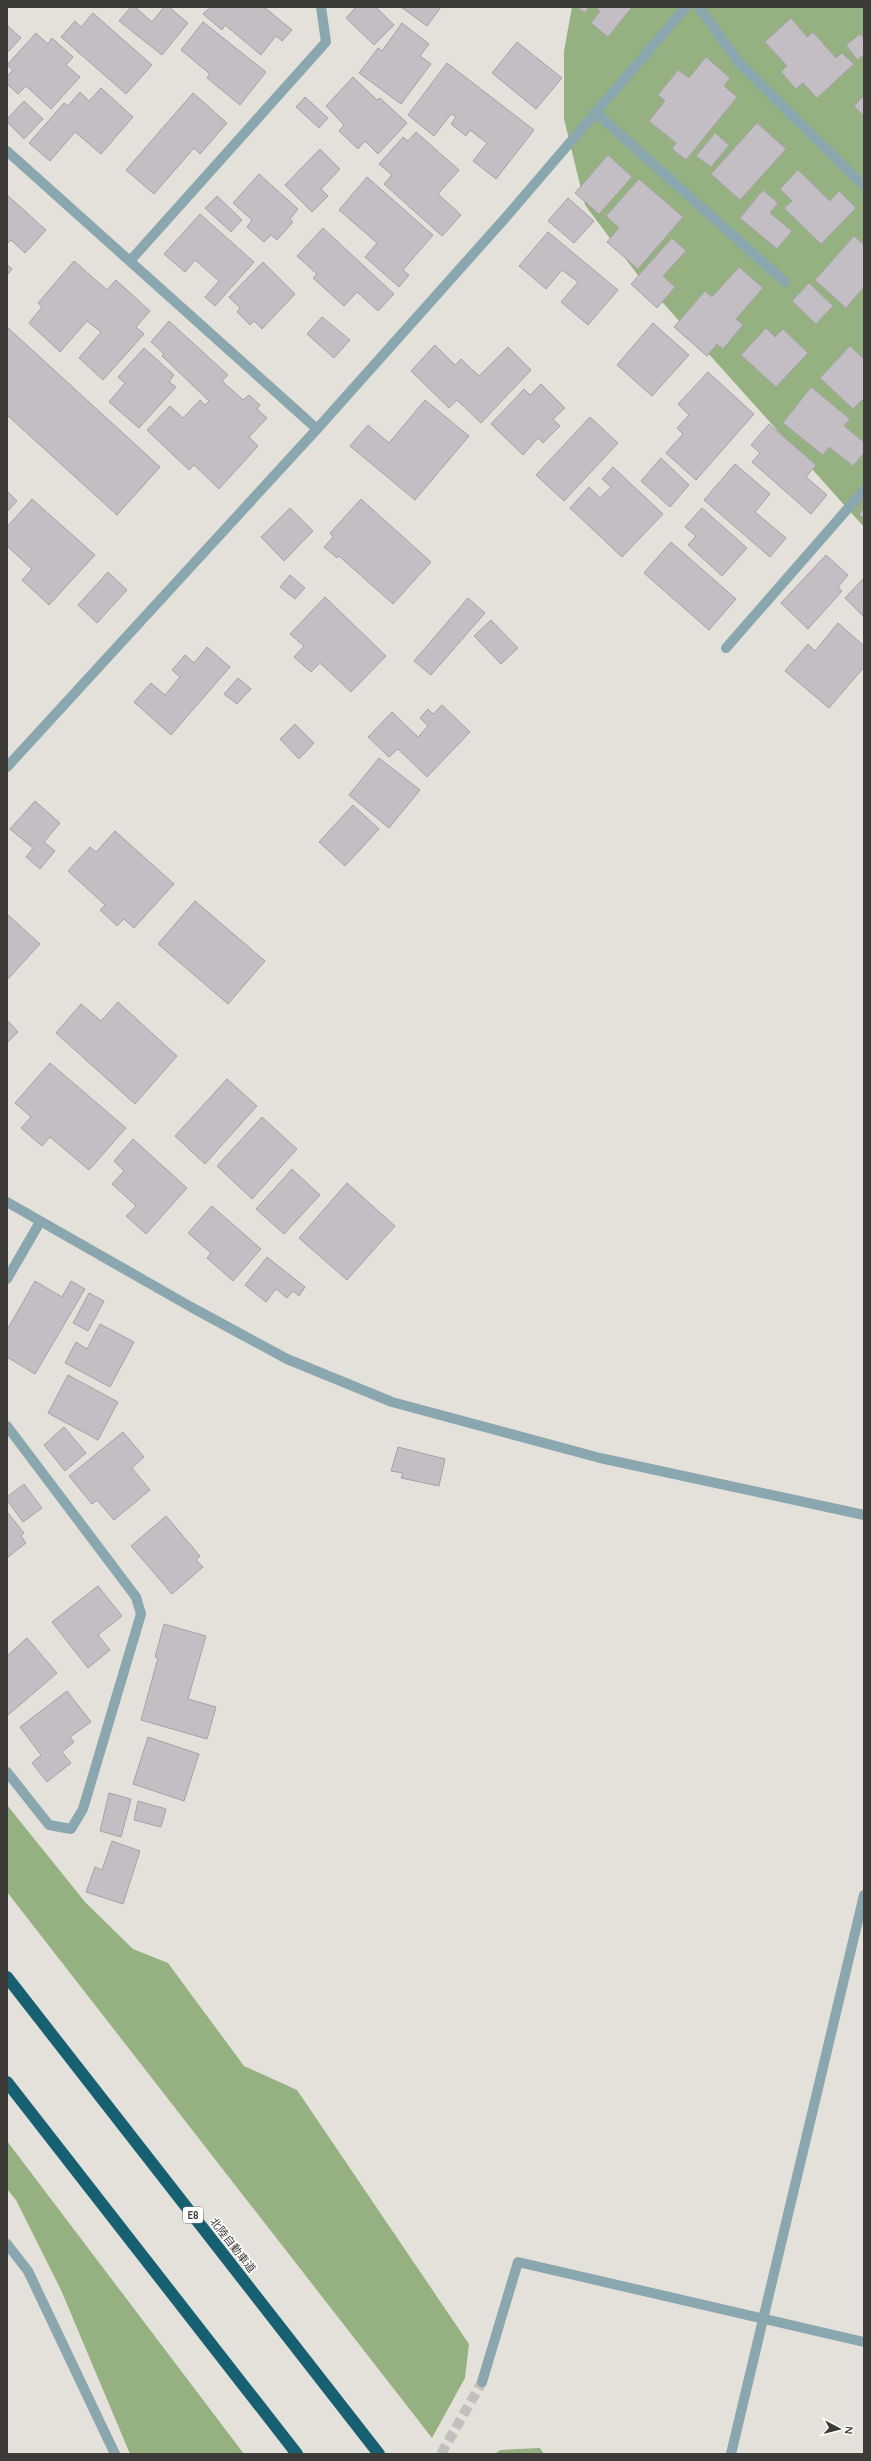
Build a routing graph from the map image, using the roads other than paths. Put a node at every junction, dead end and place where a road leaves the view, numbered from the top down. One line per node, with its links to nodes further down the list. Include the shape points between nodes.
1 (321, 7): 7 (street, via 326,42)
2 (686, 7): 4 (street)
3 (699, 7): 6 (street, via 740,64)
4 (595, 112): 8 (street); 9 (street, via 507,216)
5 (7, 151): 7 (street)
6 (864, 186)
7 (130, 261): 9 (street)
8 (785, 282)
9 (318, 429): 12 (street)
10 (864, 490): 11 (street)
11 (726, 648)
12 (7, 766)
13 (7, 1202): 14 (street)
14 (40, 1222): 15 (street); 17 (street, via 287,1359 392,1402 600,1458)
15 (7, 1279)
16 (7, 1426): 18 (street, via 136,1597 141,1614 83,1810 71,1829 49,1825)
17 (864, 1515)
18 (7, 1772)
19 (864, 1895): 23 (street)
20 (7, 1977): 28 (highway, 北陸自動車道 / E8)
21 (7, 2082): 27 (highway)
22 (7, 2244): 26 (street, via 28,2272)
23 (762, 2317): 24 (street); 25 (street, via 518,2262); 29 (street)
24 (864, 2342)
25 (482, 2382)
26 (116, 2454)
27 (297, 2454)
28 (379, 2454)
29 (731, 2454)

